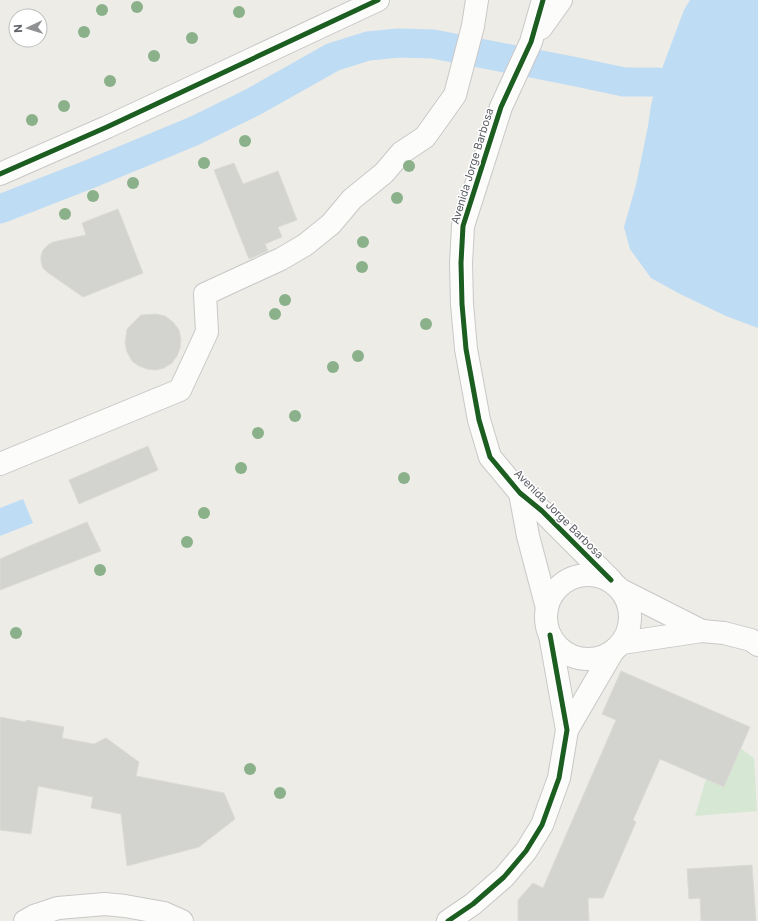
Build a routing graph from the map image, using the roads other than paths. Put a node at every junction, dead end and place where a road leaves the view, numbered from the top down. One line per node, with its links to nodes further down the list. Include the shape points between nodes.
1 (378, 0): 6 (street, via 107,127)
2 (477, 0): 7 (street, via 473,26 454,95 425,137 401,153 384,173 352,199 331,224 304,245 281,259 205,294 207,332 180,390)
3 (543, 0): 5 (street, Avenida Jorge Barbosa)
4 (561, 0): 5 (street, Avenida Jorge Barbosa)
5 (531, 42): 8 (street, Avenida Jorge Barbosa, via 501,107 463,226 461,263 466,349 479,420 490,457)
6 (0, 174)
7 (0, 464)
8 (520, 493): 9 (street, Avenida Jorge Barbosa, via 542,511); 10 (street, Avenida Jorge Barbosa, via 528,536)
9 (616, 585): 10 (street, via 599,575 585,574 572,577 560,584 551,595); 11 (street); 14 (street, via 628,602 631,616 629,630)
10 (547, 608): 12 (street, via 546,622)
11 (702, 632): 13 (street, via 724,633 752,640); 14 (street)
12 (550, 635): 14 (street, via 558,647 570,656 584,659 599,658); 15 (street)
13 (758, 645)
14 (617, 648): 15 (street)
15 (567, 730): 18 (street, via 558,778 542,825 526,850 504,876 473,904)
16 (24, 921): 17 (street, via 58,908 105,904 164,913)
17 (182, 921)
18 (448, 921)

